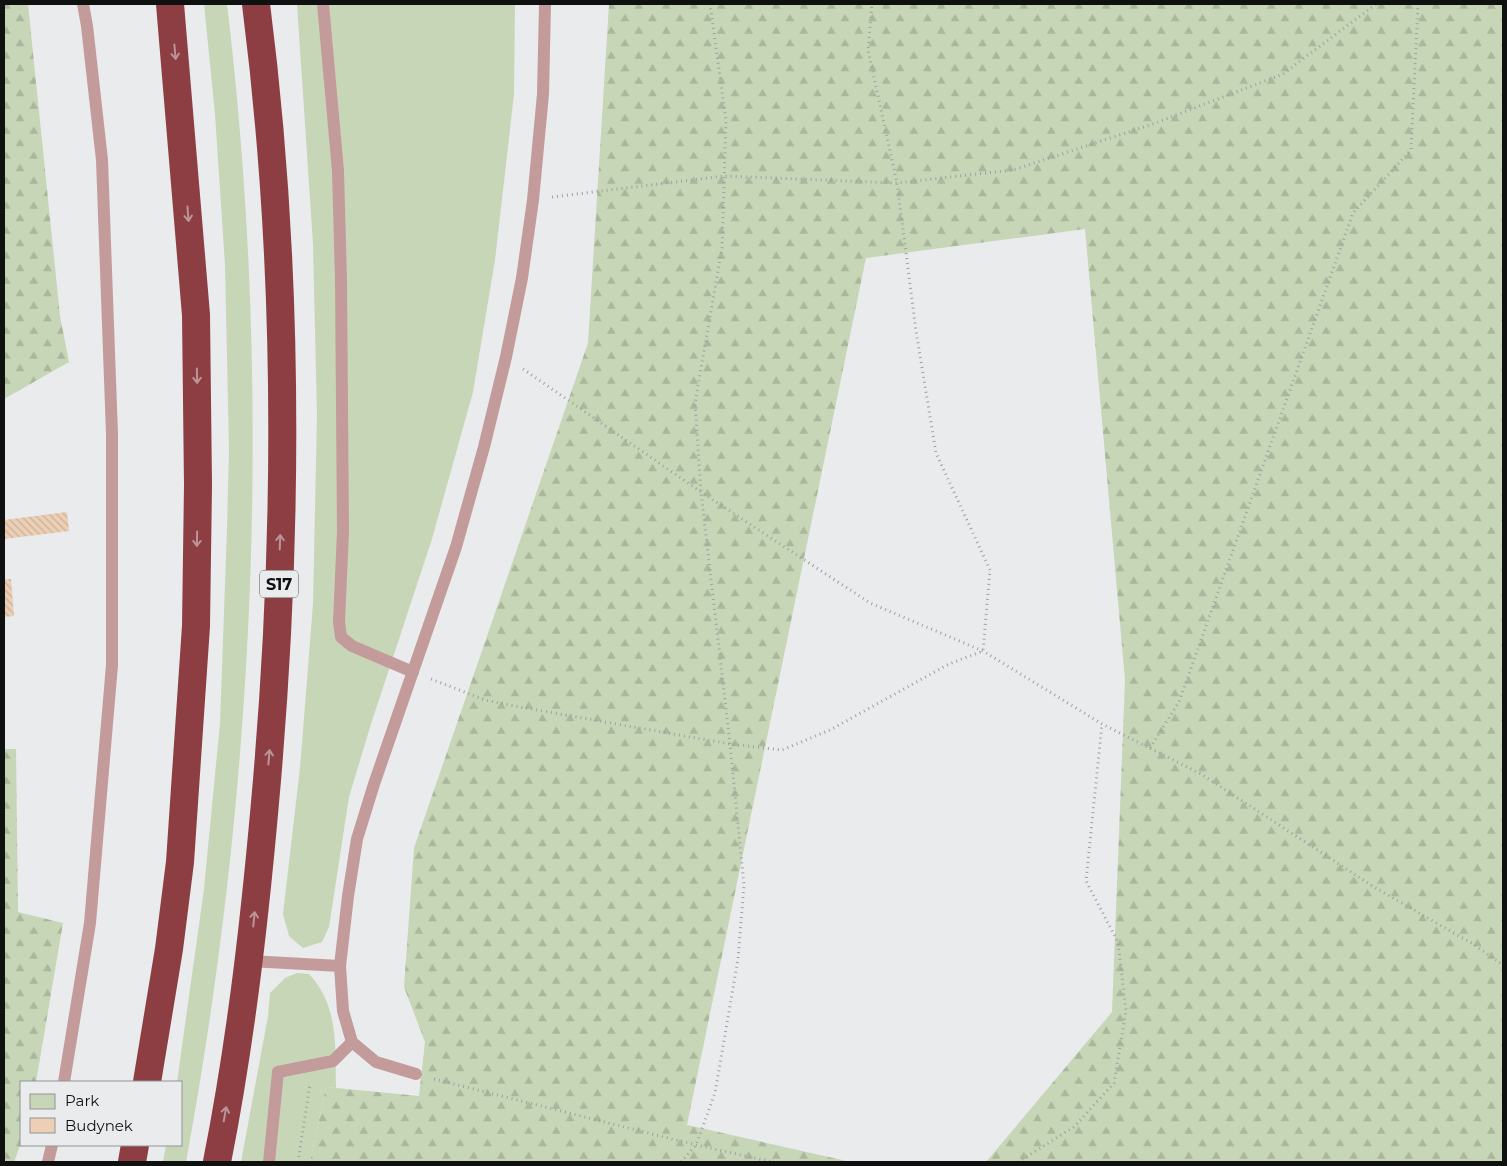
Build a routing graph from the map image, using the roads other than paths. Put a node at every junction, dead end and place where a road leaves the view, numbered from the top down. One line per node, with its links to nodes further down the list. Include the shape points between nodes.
1 (83, 4): 11 (lane, via 102,160 112,434 112,665 90,923)
2 (170, 4): 12 (highway, one-way to 12, via 196,315 196,626 180,862)
3 (256, 4): 7 (highway, S17, one-way to 3, via 270,745 282,486 281,322 276,206)
4 (323, 4): 6 (lane, via 338,171 341,270 343,531 339,622 342,637 352,646)
5 (545, 4): 6 (lane, via 543,94 522,278 484,447 456,547)
6 (412, 672): 8 (lane, via 357,840)
7 (250, 960): 8 (lane); 17 (highway, S17, one-way to 7)
8 (340, 966): 9 (lane, via 343,1012)
9 (352, 1042): 10 (lane, via 376,1062); 18 (lane, via 333,1061 278,1072)
10 (416, 1074)
11 (64, 1081)
12 (147, 1081)
13 (52, 1146): 15 (lane)
14 (135, 1146): 16 (highway)
15 (48, 1162)
16 (132, 1162)
17 (217, 1162)
18 (268, 1162)

